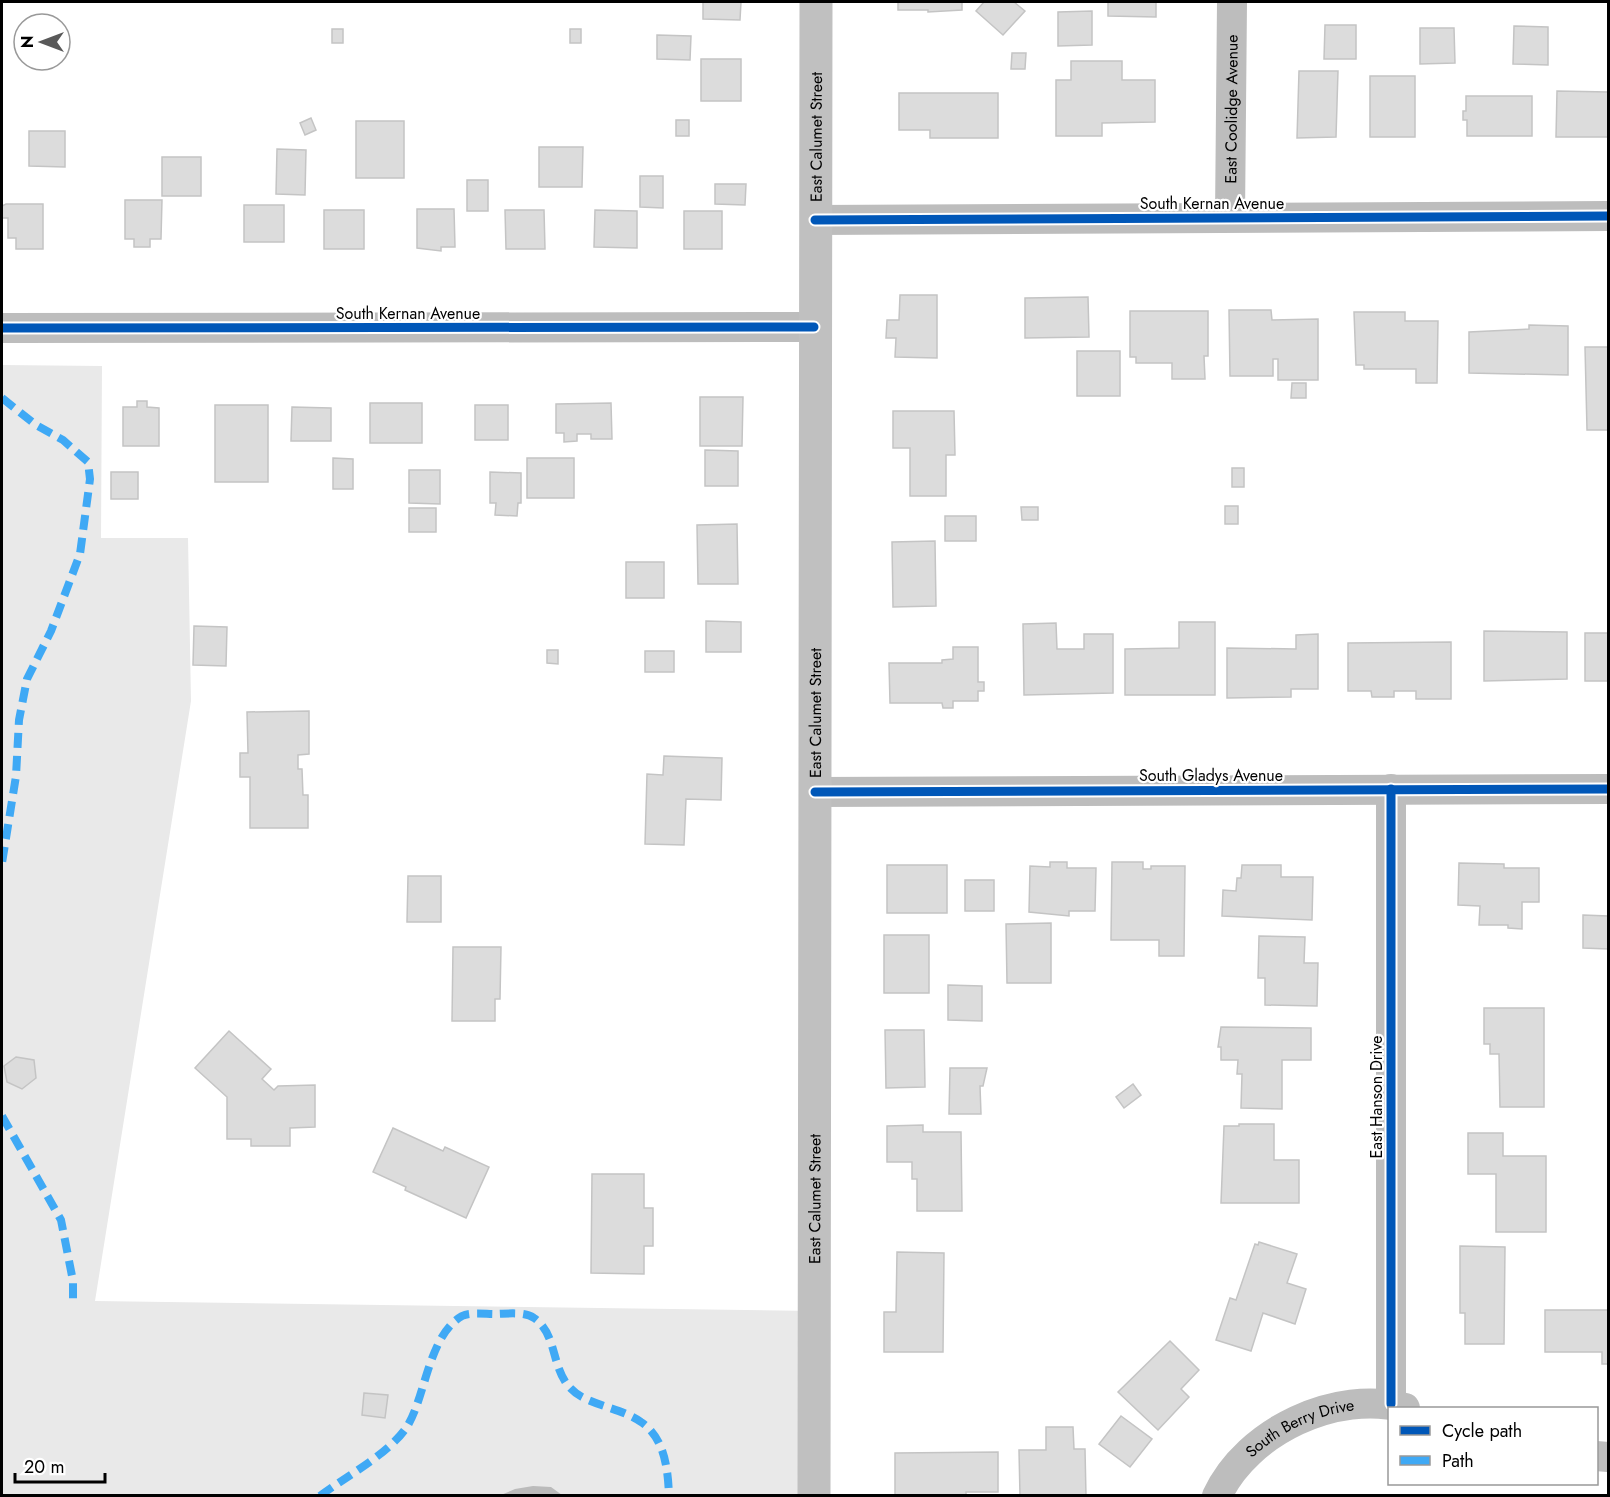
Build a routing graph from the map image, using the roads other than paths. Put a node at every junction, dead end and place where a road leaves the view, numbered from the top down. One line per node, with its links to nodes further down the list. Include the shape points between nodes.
1 (816, 2): 5 (main road, East Calumet Street)
2 (1232, 2): 4 (street, East Coolidge Avenue)
3 (1608, 216): 4 (street, South Kernan Avenue)
4 (1230, 218): 5 (street, South Kernan Avenue)
5 (815, 220): 6 (main road, East Calumet Street)
6 (814, 327): 7 (street, South Kernan Avenue); 10 (main road, East Calumet Street)
7 (2, 328)
8 (1391, 789): 9 (street, South Gladys Avenue); 10 (street, South Gladys Avenue); 11 (street, East Hanson Drive)
9 (1608, 789)
10 (814, 792): 12 (main road, East Calumet Street)
11 (1398, 1406): 13 (street, South Berry Drive, via 1352,1402 1313,1412 1276,1432 1248,1455)
12 (814, 1496)
13 (1216, 1496)

